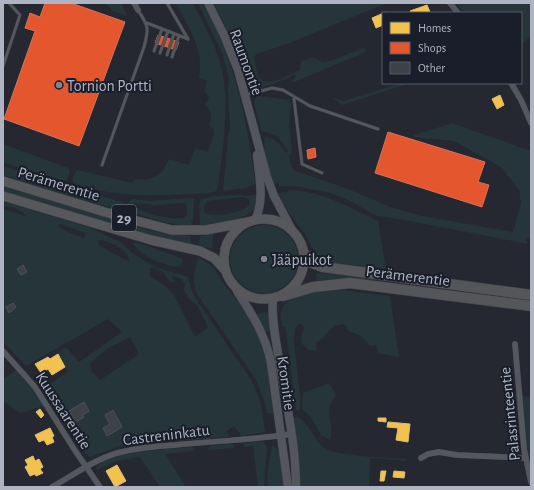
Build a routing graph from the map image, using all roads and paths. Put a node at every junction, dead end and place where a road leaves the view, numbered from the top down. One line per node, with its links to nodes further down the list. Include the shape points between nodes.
1 (9, 3): 17 (lane, via 20,15)
2 (134, 3): 6 (street)
3 (167, 3): 12 (lane, via 188,39)
4 (208, 3): 20 (main road, Raumontie, via 231,51)
5 (450, 3): 7 (street)
6 (138, 10): 8 (lane)
7 (457, 12)
8 (146, 23): 9 (lane); 25 (lane, via 148,32 144,47)
9 (162, 29): 10 (lane); 13 (lane)
10 (168, 31): 11 (lane); 14 (lane)
11 (174, 34): 12 (lane); 15 (lane)
12 (179, 36): 16 (lane)
13 (154, 51)
14 (160, 53)
15 (166, 55)
16 (172, 57)
17 (4, 59): 18 (lane)
18 (3, 66)
19 (511, 84): 22 (street)
20 (245, 95): 21 (lane, via 272,88 283,90); 24 (main road, Raumontie)
21 (294, 98): 23 (lane); 26 (lane, via 302,164)
22 (531, 123)
23 (378, 129)
24 (255, 133): 29 (main road, Raumontie, via 261,197 260,207); 30 (main road, Raumontie, via 274,196)
25 (102, 166)
26 (322, 173)
27 (3, 181): 29 (highway, Perämerentie / 29, via 172,230 206,230)
28 (3, 196): 32 (highway, Perämerentie / 29, via 200,252 214,258)
29 (252, 221): 30 (highway, 29, via 262,218 275,220); 32 (highway, via 230,241 224,258)
30 (292, 228): 31 (highway)
31 (304, 253): 34 (highway, Perämerentie, via 312,262 323,267); 35 (highway, via 301,271 291,287)
32 (225, 270): 33 (highway, 29)
33 (237, 291): 35 (highway, via 255,299); 40 (main road, Kromitie, via 253,315 268,348)
34 (531, 294)
35 (278, 297): 36 (highway, Perämerentie, via 312,287 350,283); 39 (main road, Kromitie, via 273,320)
36 (531, 306)
37 (515, 344): 42 (street, Palasrinteentie)
38 (3, 351): 43 (street, Kuussaarentie, via 35,387)
39 (291, 434): 40 (street, Castreninkatu); 48 (main road, Kromitie)
40 (281, 436): 43 (street, Castreninkatu, via 139,448 116,454); 47 (main road, Kromitie)
41 (421, 458): 42 (street, via 439,452)
42 (525, 458): 44 (street, Palasrinteentie)
43 (86, 467): 45 (street, Castreninkatu); 46 (street, Kuussaarentie)
44 (531, 482)
45 (52, 487)
46 (100, 487)
47 (288, 487)
48 (296, 487)

